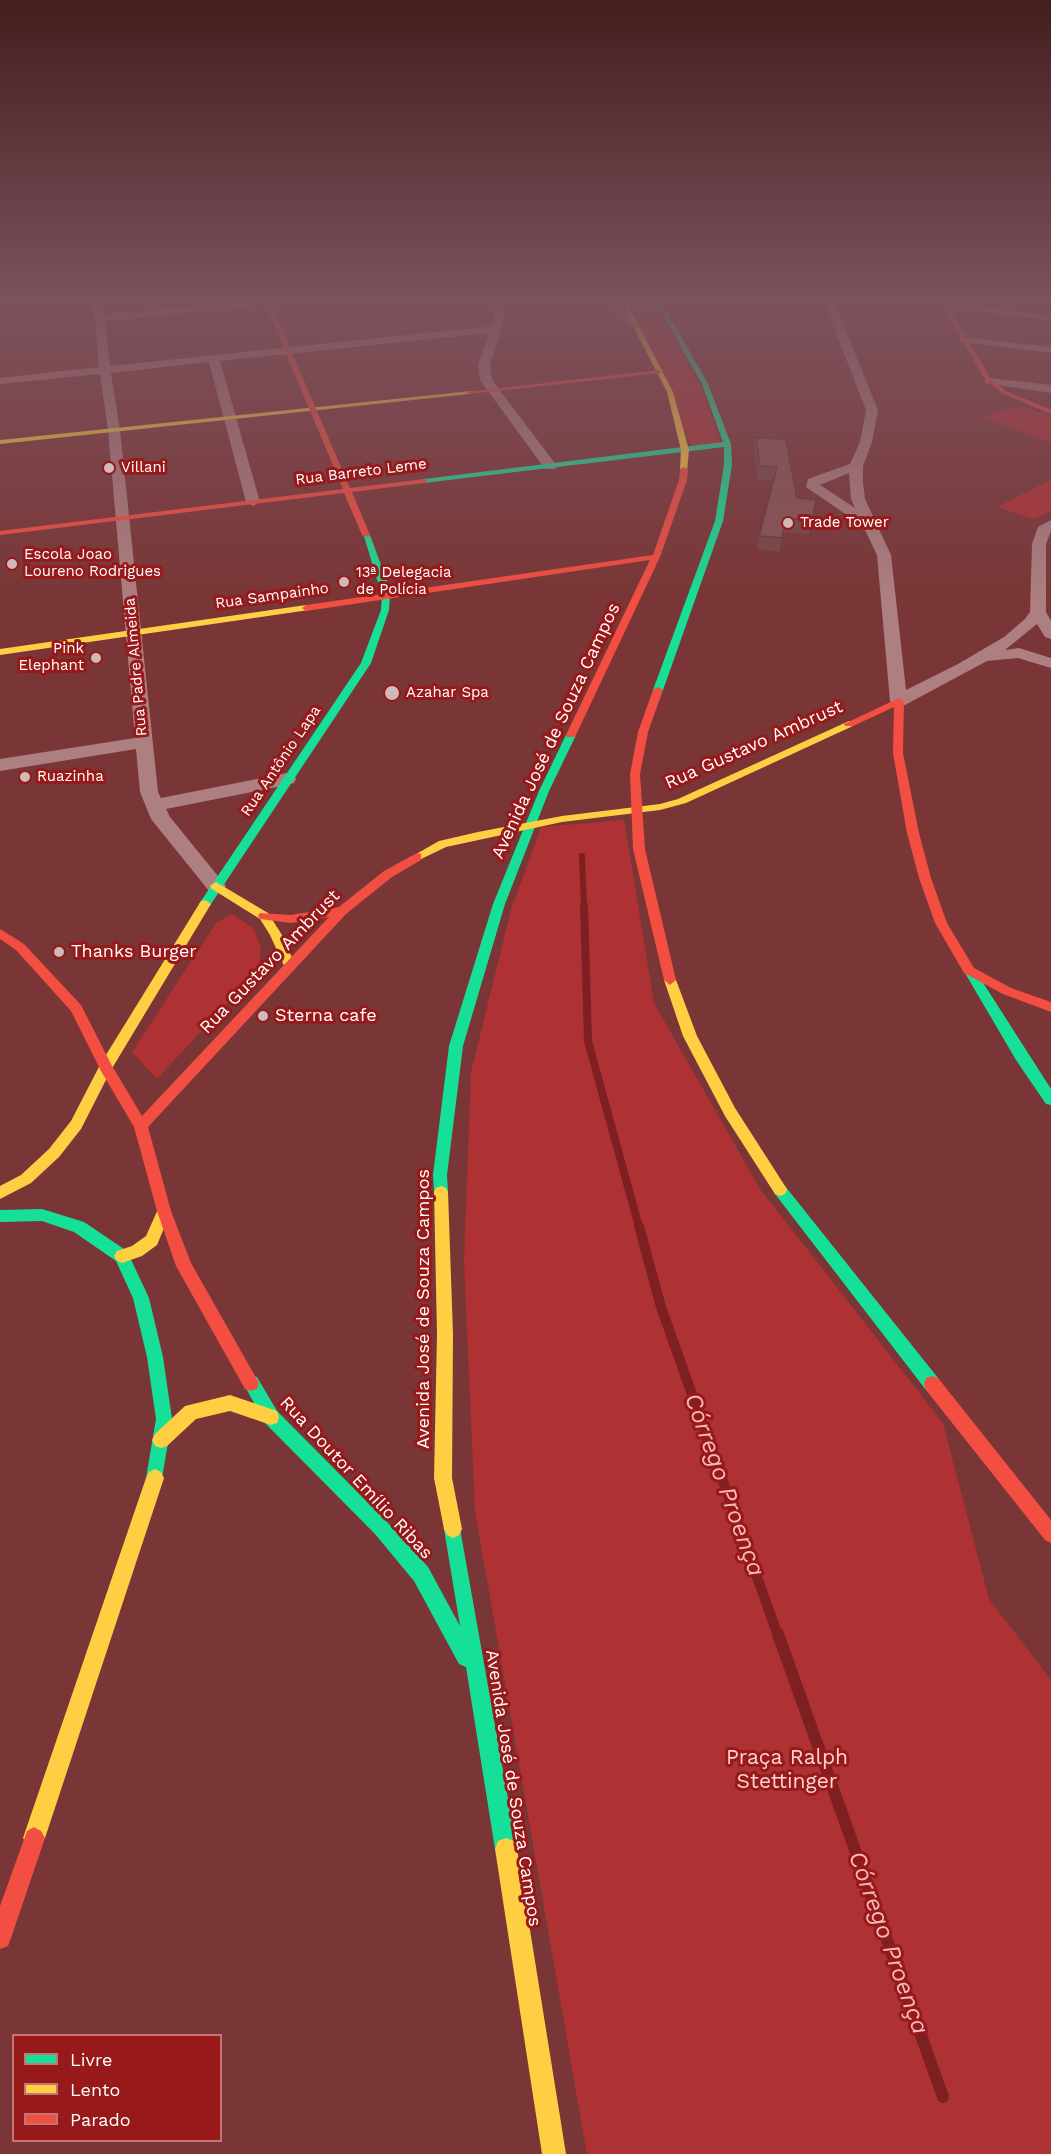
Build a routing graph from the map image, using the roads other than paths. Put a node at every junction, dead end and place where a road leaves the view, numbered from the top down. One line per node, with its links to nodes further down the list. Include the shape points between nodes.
1 (109, 400): 13 (street, Rua Padre Almeida)
2 (225, 400): 12 (street)
3 (308, 400): 10 (main road, Rua Antônio Lapa)
4 (407, 400): 10 (main road)
5 (499, 400): 17 (street)
6 (672, 400): 16 (main road, Avenida José de Souza Campos)
7 (711, 400): 15 (main road)
8 (868, 400): 18 (street, via 872,410 866,442)
9 (1022, 400): 11 (main road)
10 (312, 409): 12 (main road); 19 (main road, Rua Antônio Lapa)
11 (1051, 412)
12 (230, 418): 13 (main road); 20 (street)
13 (114, 430): 14 (main road); 21 (street, Rua Padre Almeida)
14 (0, 442)
15 (727, 444): 16 (main road, Rua Barreto Leme); 30 (main road, via 725,495)
16 (685, 450): 17 (main road, Rua Barreto Leme); 26 (main road, Avenida José de Souza Campos, via 678,500)
17 (550, 466): 19 (main road, Rua Barreto Leme)
18 (856, 466): 22 (street, via 858,499); 22 (street, via 813,482 813,488)
19 (347, 490): 20 (main road, Rua Barreto Leme); 28 (main road, Rua Antônio Lapa)
20 (253, 502): 21 (main road, Rua Barreto Leme)
21 (123, 519): 24 (main road, Rua Barreto Leme); 31 (street, Rua Padre Almeida)
22 (870, 524): 36 (street, via 884,555)
23 (1051, 524): 29 (street, via 1043,530 1039,544)
24 (0, 533)
25 (672, 556): 26 (main road, Rua Sampainho)
26 (656, 557): 28 (main road, Rua Sampainho); 42 (main road, Avenida José de Souza Campos)
27 (689, 563): 30 (main road)
28 (386, 596): 31 (main road, Rua Sampainho); 39 (main road, Rua Antônio Lapa, via 385,610 366,663)
29 (1038, 612): 32 (street); 34 (street, Rua Gustavo Ambrust, via 1010,640)
30 (681, 625): 41 (main road, via 643,732 635,774)
31 (134, 633): 33 (main road, Rua Sampainho); 37 (street, Rua Padre Almeida)
32 (1051, 634)
33 (0, 652)
34 (978, 659): 35 (street, via 1019,653); 36 (street, Rua Gustavo Ambrust)
35 (1051, 663)
36 (899, 701): 41 (main road, Rua Gustavo Ambrust, via 682,801); 48 (main road, via 897,753 913,833 941,923)
37 (143, 742): 38 (street); 40 (street, Rua Padre Almeida)
38 (0, 765)
39 (287, 779): 40 (street); 43 (main road, Rua Antônio Lapa)
40 (154, 805): 43 (street, Rua Padre Almeida)
41 (636, 811): 42 (main road, Rua Gustavo Ambrust); 59 (main road, via 647,889 666,968 690,1036 730,1112 787,1201)
42 (528, 826): 44 (main road, Rua Gustavo Ambrust, via 433,849 388,874); 60 (main road, Avenida José de Souza Campos, via 499,904 456,1046 440,1175 445,1334 443,1478)
43 (216, 886): 45 (main road, Rua Padre Almeida); 50 (main road, Rua Antônio Lapa)
44 (342, 911): 45 (main road, via 313,918); 47 (main road, Rua Gustavo Ambrust)
45 (264, 916): 47 (main road)
46 (0, 933): 50 (main road, Rua Doutor Emílio Ribas, via 20,947 76,1008)
47 (290, 967): 52 (main road, Rua Gustavo Ambrust)
48 (967, 970): 49 (main road, via 1007,991); 51 (main road)
49 (1051, 1007)
50 (106, 1067): 52 (main road, Rua Doutor Emílio Ribas); 53 (main road, Rua Antônio Lapa, via 76,1125 54,1153 26,1179)
51 (1051, 1100)
52 (141, 1126): 54 (main road, Rua Doutor Emílio Ribas)
53 (0, 1193)
54 (164, 1211): 56 (main road, via 152,1240 138,1251); 57 (main road, Rua Doutor Emílio Ribas, via 184,1266)
55 (0, 1216): 56 (main road, via 42,1215 79,1227)
56 (122, 1256): 58 (main road, via 141,1298 155,1357 164,1419)
57 (271, 1417): 58 (main road, via 230,1403 191,1412); 60 (main road, Rua Doutor Emílio Ribas, via 421,1574)
58 (161, 1440): 61 (main road, via 153,1488)
59 (1051, 1534)
60 (478, 1679): 62 (main road, Avenida José de Souza Campos)
61 (0, 1938)
62 (554, 2154)

